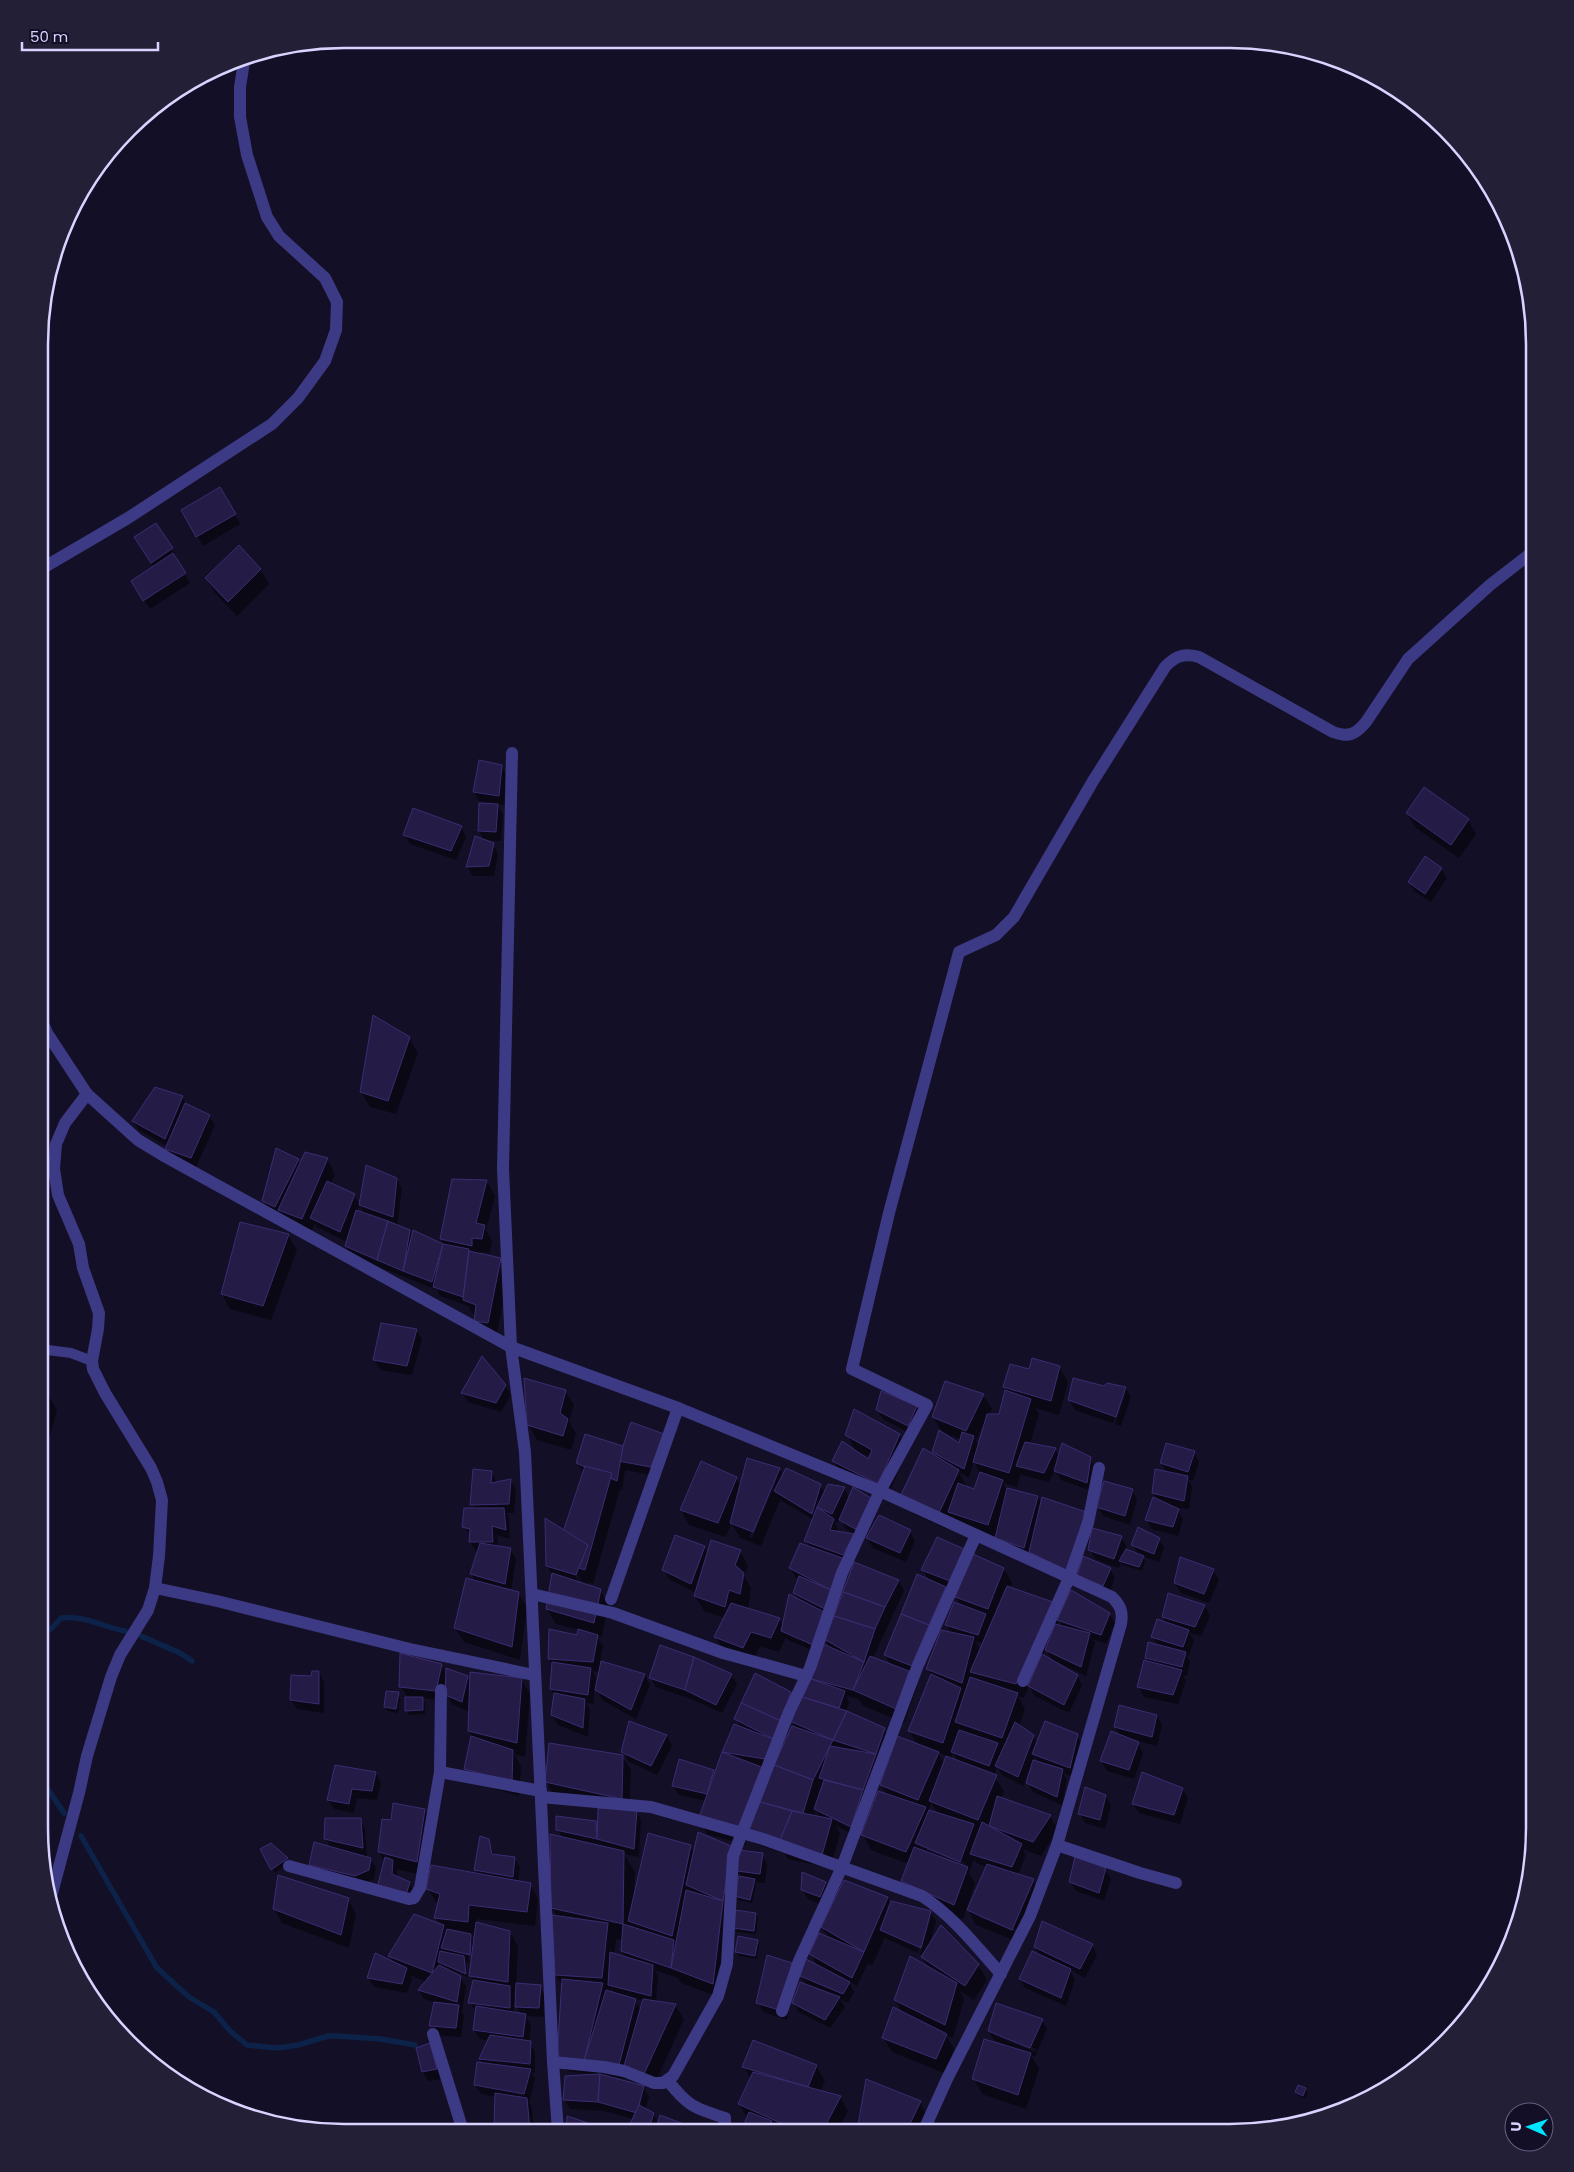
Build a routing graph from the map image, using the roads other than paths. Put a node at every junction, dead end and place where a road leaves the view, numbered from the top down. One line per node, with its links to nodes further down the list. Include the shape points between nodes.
1 (243, 65): 3 (street, via 240,116 247,155 267,217 278,236 325,278 337,302 336,330 325,361 298,398 272,424 128,518)
2 (1526, 557): 12 (street, via 1408,659 1366,722 1352,735 1333,732 1199,657 1185,654 1172,660 1093,781 1014,917 996,935 959,952 852,1369 927,1405)
3 (47, 565)
4 (512, 753): 7 (street, via 502,1168)
5 (47, 1031): 6 (street)
6 (88, 1094): 7 (street, via 138,1140 166,1157); 9 (street, via 65,1124 56,1144 54,1169 58,1195 79,1244 83,1268 99,1313)
7 (510, 1347): 10 (street); 16 (street, via 525,1452)
8 (47, 1350): 9 (lane, via 71,1353)
9 (92, 1361): 15 (street, via 105,1393 151,1468 162,1500)
10 (678, 1408): 12 (street); 17 (street)
11 (1099, 1468): 14 (street, via 1088,1523)
12 (880, 1491): 13 (street); 19 (street, via 842,1573)
13 (976, 1535): 14 (street); 27 (street, via 918,1665)
14 (1070, 1578): 20 (street); 25 (street, via 1112,1597 1122,1614)
15 (155, 1588): 18 (street); 29 (street, via 148,1610 120,1655 111,1677)
16 (532, 1594): 18 (street); 19 (street, via 613,1613 723,1653)
17 (611, 1599)
18 (534, 1675): 23 (street)
19 (806, 1676): 24 (street)
20 (1023, 1681)
21 (441, 1690): 22 (street)
22 (440, 1772): 23 (street); 26 (street, via 420,1888 414,1898)
23 (541, 1794): 24 (street, via 651,1807); 33 (street)
24 (742, 1833): 27 (street); 34 (street, via 733,1856 727,1964 718,1996)
25 (1057, 1845): 28 (street); 30 (street, via 1030,1916)
26 (289, 1866)
27 (842, 1867): 30 (street, via 922,1896 940,1907); 31 (street, via 799,1961)
28 (1176, 1884)
29 (53, 1888)
30 (1001, 1974): 38 (street)
31 (782, 2011)
32 (433, 2034): 35 (street)
33 (553, 2062): 34 (street, via 624,2071 654,2084); 36 (street)
34 (668, 2081): 37 (street, via 683,2100 696,2109 725,2118)
35 (461, 2124)
36 (557, 2124)
37 (725, 2124)
38 (927, 2124)

